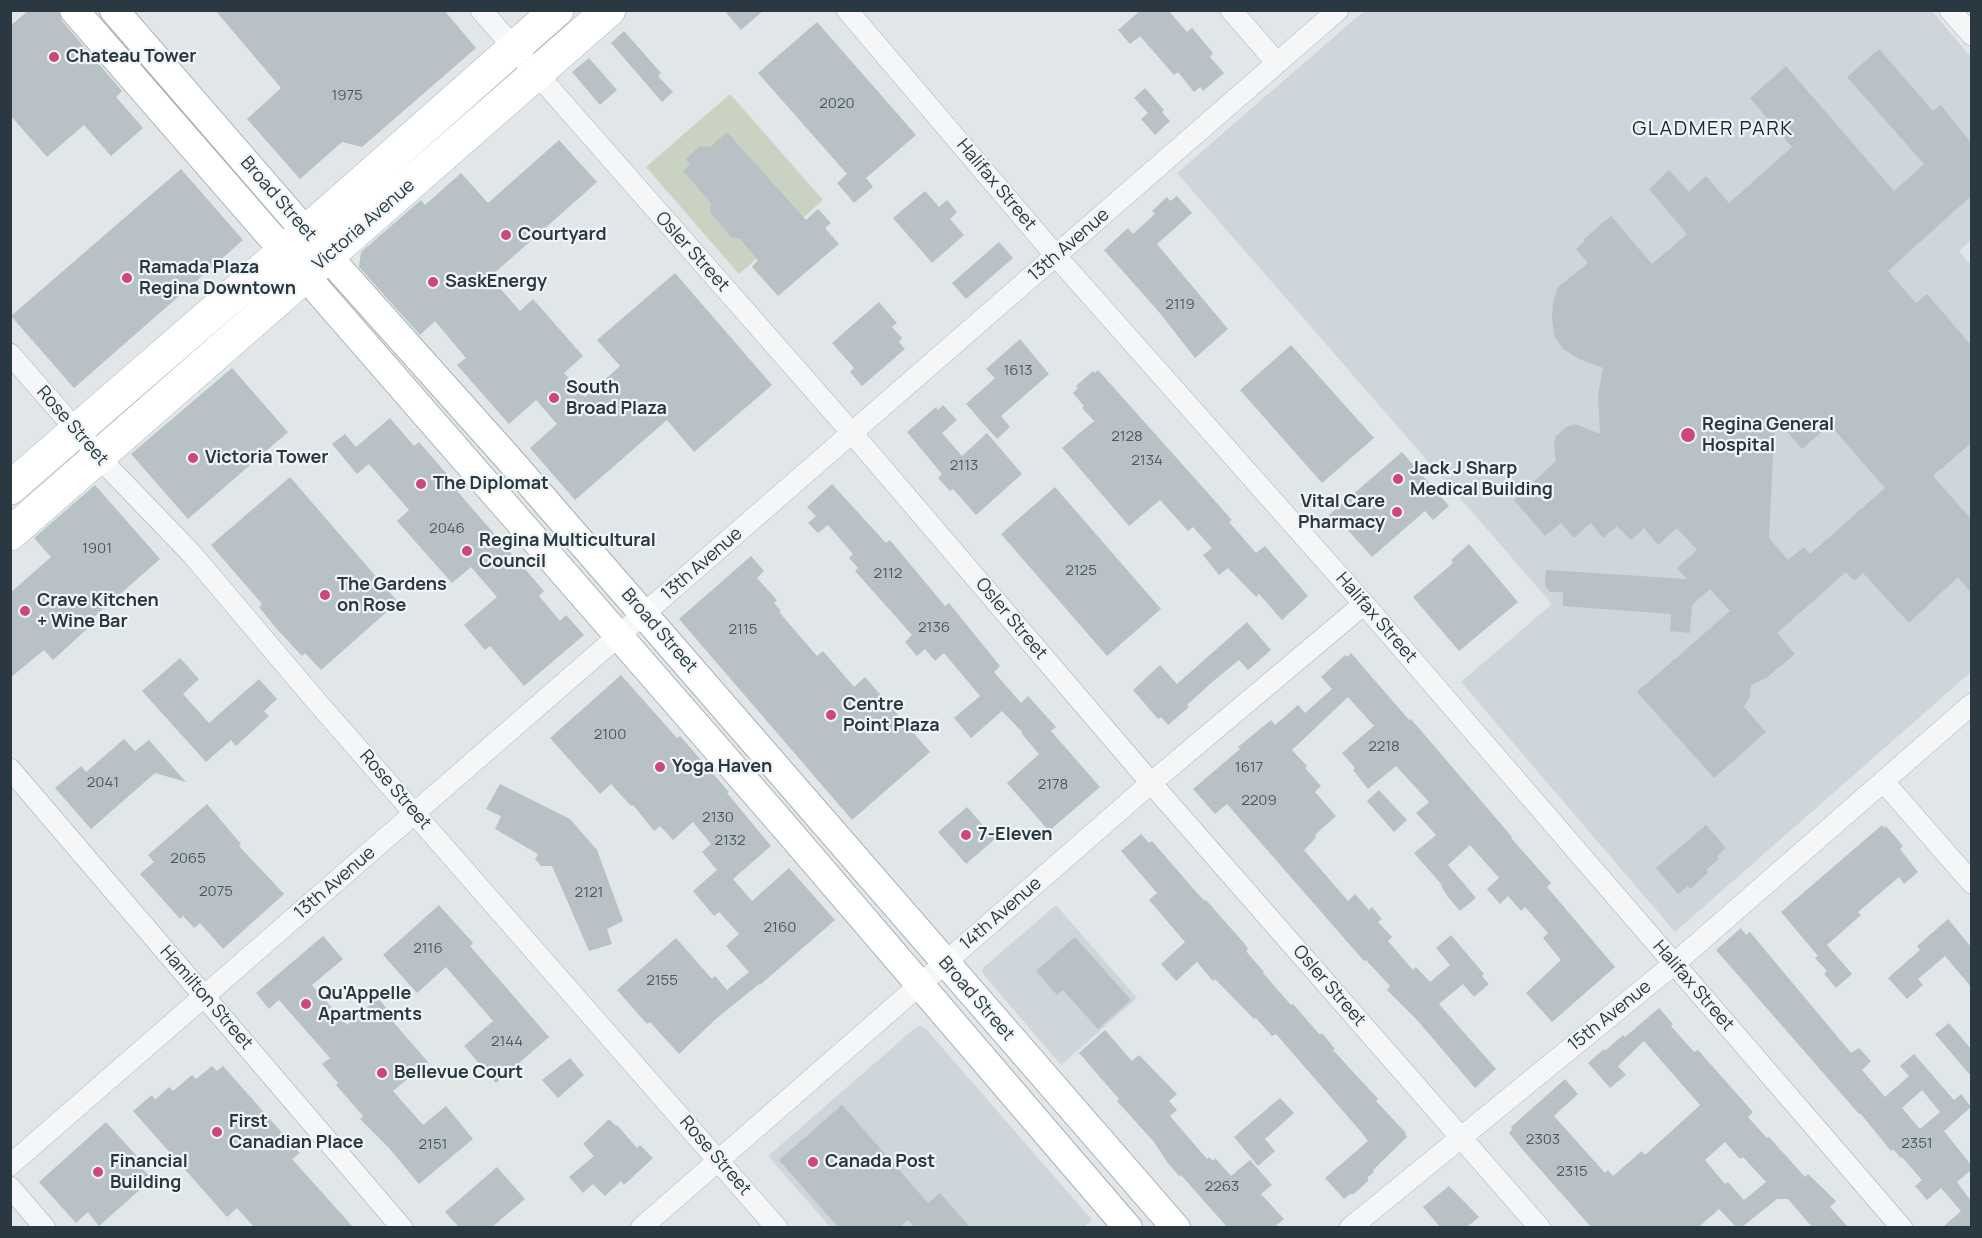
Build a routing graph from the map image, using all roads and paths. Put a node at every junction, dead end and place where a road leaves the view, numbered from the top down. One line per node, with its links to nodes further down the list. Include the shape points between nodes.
1 (74, 10): 14 (main road, Broad Street)
2 (114, 10): 14 (main road, Broad Street)
3 (481, 10): 11 (street, Osler Street)
4 (557, 10): 11 (main road, Victoria Avenue)
5 (609, 10): 13 (main road, Victoria Avenue)
6 (847, 10): 15 (street, Halifax Street)
7 (1231, 10): 12 (street)
8 (1338, 10): 12 (street, 13th Avenue)
9 (1950, 10): 10 (street)
10 (1971, 35)
11 (514, 49): 13 (street, Osler Street); 14 (main road, Victoria Avenue)
12 (1277, 63): 15 (street, 13th Avenue)
13 (536, 75): 14 (main road, Victoria Avenue); 18 (street, Osler Street)
14 (306, 254): 17 (main road, Victoria Avenue); 19 (main road, Victoria Avenue); 23 (main road, Broad Street); 24 (main road, Broad Street)
15 (1056, 256): 18 (street, 13th Avenue); 22 (street, Halifax Street)
16 (10, 354): 17 (street, Rose Street)
17 (76, 431): 19 (street, Rose Street); 20 (main road, Victoria Avenue)
18 (852, 433): 23 (street, 13th Avenue); 28 (street, Osler Street)
19 (99, 457): 21 (main road, Victoria Avenue); 29 (street, Rose Street, via 191,553)
20 (10, 488)
21 (10, 534)
22 (1364, 604): 28 (street, 14th Avenue); 32 (street, Halifax Street)
23 (644, 615): 24 (street, 13th Avenue); 31 (main road, Broad Street)
24 (619, 636): 29 (street, 13th Avenue); 33 (main road, Broad Street)
25 (1971, 704): 27 (street, 15th Avenue)
26 (10, 769): 34 (street, Hamilton Street)
27 (1883, 781): 30 (street); 32 (street, 15th Avenue)
28 (1151, 783): 31 (street, 14th Avenue); 35 (street, Osler Street)
29 (415, 813): 34 (street, 13th Avenue); 36 (street, Rose Street)
30 (1971, 883)
31 (945, 962): 33 (street, 14th Avenue); 44 (main road, Broad Street)
32 (1674, 964): 35 (street, 15th Avenue); 47 (street, Halifax Street)
33 (921, 983): 36 (street, 14th Avenue); 43 (main road, Broad Street)
34 (205, 996): 37 (street, 13th Avenue); 40 (street, Hamilton Street)
35 (1461, 1137): 45 (street, 15th Avenue); 46 (street, Osler Street)
36 (718, 1160): 41 (street, 14th Avenue); 42 (street, Rose Street)
37 (10, 1165)
38 (10, 1187): 39 (street)
39 (45, 1227)
40 (402, 1227)
41 (641, 1227)
42 (777, 1227)
43 (1128, 1227)
44 (1176, 1227)
45 (1350, 1227)
46 (1540, 1227)
47 (1902, 1227)

